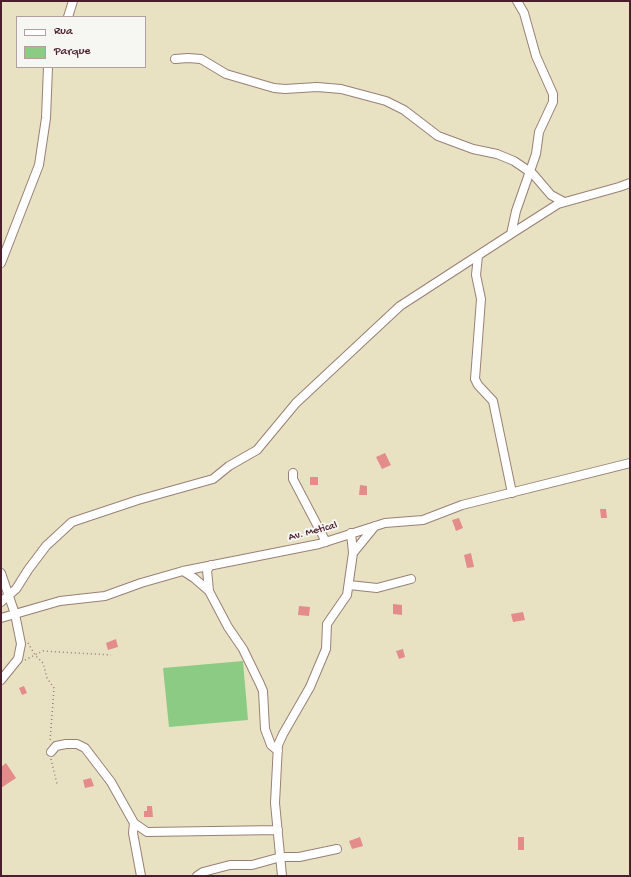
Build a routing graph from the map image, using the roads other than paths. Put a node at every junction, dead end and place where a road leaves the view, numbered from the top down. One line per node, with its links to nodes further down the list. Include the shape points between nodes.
1 (73, 1): 3 (street)
2 (520, 3): 6 (street, via 536,56 553,94 553,102 539,132)
3 (68, 16)
4 (174, 59): 6 (street, via 201,59 226,74 280,89 341,89 378,98 404,110 438,136 508,158)
5 (48, 68): 11 (street, via 46,118 39,165)
6 (531, 171): 8 (street, via 551,195); 9 (street, via 516,211)
7 (630, 183): 8 (street)
8 (564, 202): 9 (street)
9 (511, 234): 10 (street)
10 (478, 256): 14 (street, via 476,275 481,299 475,379 493,401); 26 (street, via 400,306 296,403 257,450 232,464 213,479 72,522 46,546 19,586)
11 (1, 263)
12 (630, 463): 14 (street, Av. Metical)
13 (293, 473): 18 (street, via 293,479)
14 (512, 493): 15 (street, Av. Metical, via 462,505 423,520 388,522)
15 (375, 526): 16 (street, Av. Metical); 19 (street)
16 (351, 533): 17 (street, Av. Metical); 19 (street)
17 (341, 536): 18 (street, Av. Metical); 19 (street, via 348,540)
18 (326, 542): 20 (street, Av. Metical)
19 (352, 549): 24 (street)
20 (211, 565): 21 (street, Av. Metical); 25 (street, via 207,570)
21 (183, 571): 25 (street); 28 (street, Av. Metical, via 105,596 60,602)
22 (1, 573): 26 (street)
23 (412, 579): 24 (street, via 377,588)
24 (349, 585): 31 (street, via 327,624 326,649 310,687 280,740)
25 (208, 591): 31 (street, via 243,649 260,684 263,691 265,729 271,744)
26 (9, 596): 27 (street); 28 (street)
27 (1, 602)
28 (15, 614): 29 (street, Av. Metical); 30 (street, via 20,636 20,652 17,661)
29 (1, 618)
30 (1, 680)
31 (278, 751): 34 (street, via 275,803)
32 (51, 752): 33 (street, via 56,746 66,744 77,744 85,748 111,782)
33 (134, 823): 34 (street, via 147,832); 37 (street, via 133,833)
34 (278, 830): 36 (street)
35 (337, 849): 36 (street, via 299,857)
36 (281, 857): 38 (street, via 252,865 230,865); 39 (street)
37 (142, 876)
38 (197, 876)
39 (282, 876)

